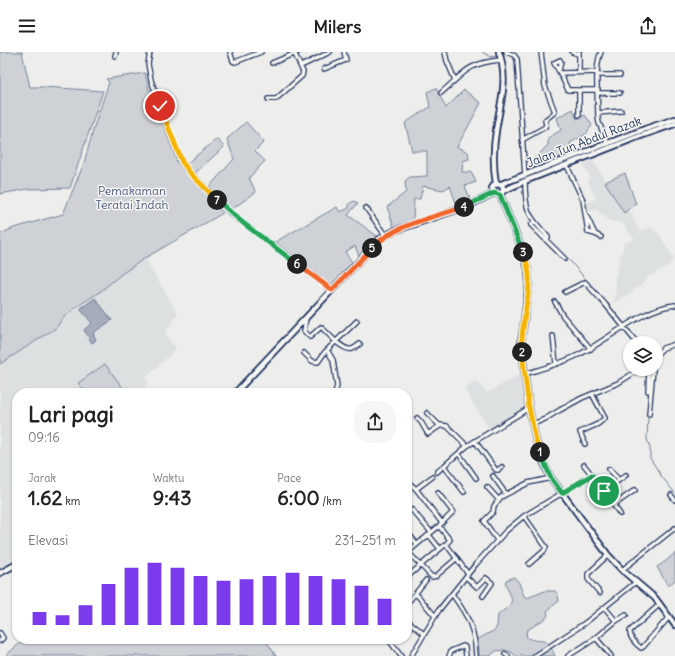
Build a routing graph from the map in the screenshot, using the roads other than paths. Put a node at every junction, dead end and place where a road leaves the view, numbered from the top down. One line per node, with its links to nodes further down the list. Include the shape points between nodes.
1 (150, 52): 45 (street, via 150,80 186,168 230,213)
2 (230, 52): 3 (street, via 235,62)
3 (261, 52)
4 (296, 52): 14 (street); 15 (street)
5 (330, 52): 15 (street)
6 (344, 52): 16 (street, via 346,60)
7 (445, 52): 20 (street)
8 (506, 52): 13 (street); 32 (street, via 517,59)
9 (541, 52): 32 (street, via 545,86 555,112 545,120 545,127)
10 (572, 52): 12 (street)
11 (600, 52): 18 (street)
12 (579, 53): 17 (street)
13 (500, 55): 20 (street, via 465,71); 36 (main road, via 504,92 495,139 494,162)
14 (272, 63)
15 (301, 66): 25 (street, via 302,76 276,98)
16 (324, 69)
17 (579, 72): 18 (street); 21 (street, via 560,71 567,90)
18 (597, 74): 19 (street); 22 (street)
19 (620, 76)
20 (455, 80): 23 (street)
21 (579, 91): 22 (street); 28 (street)
22 (598, 92): 24 (street); 27 (street)
23 (441, 93)
24 (620, 93)
25 (268, 98)
26 (621, 111): 27 (street)
27 (598, 112): 33 (street, via 599,124)
28 (579, 115)
29 (675, 119): 31 (main road, Jalan Tun Abdul Razak)
30 (675, 124): 31 (main road, Jalan Tun Abdul Razak)
31 (651, 130): 33 (main road, Jalan Tun Abdul Razak); 34 (main road, Jalan Tun Abdul Razak)
32 (522, 140): 35 (street)
33 (608, 144): 34 (main road, Jalan Tun Abdul Razak)
34 (569, 163): 35 (main road, Jalan Tun Abdul Razak); 40 (street)
35 (525, 179): 36 (main road, Jalan Tun Abdul Razak); 38 (main road, Jalan Tun Abdul Razak); 44 (street, via 526,208 533,223)
36 (498, 184): 37 (main road, via 492,188); 38 (main road, via 503,187)
37 (494, 193): 38 (main road); 42 (main road, via 468,206 401,228)
38 (502, 193): 62 (main road, via 527,262 529,276 521,336)
39 (366, 208): 42 (street)
40 (585, 213): 41 (street); 41 (street, via 588,232)
41 (595, 234): 43 (street)
42 (385, 236): 45 (main road)
43 (601, 237)
44 (565, 259)
45 (332, 290): 49 (main road)
46 (565, 292): 51 (street, via 585,282)
47 (555, 302): 57 (street, via 563,316)
48 (675, 305): 51 (street, via 659,308)
49 (306, 318): 54 (street, via 304,332 310,337 321,327); 66 (main road)
50 (357, 321): 54 (street)
51 (625, 327): 53 (street); 57 (street)
52 (553, 336): 61 (street)
53 (632, 336)
54 (336, 341): 55 (street, via 348,349); 59 (street)
55 (360, 344)
56 (675, 344): 58 (street)
57 (591, 348): 61 (street)
58 (663, 348)
59 (327, 350): 60 (street, via 317,362 310,360); 67 (street, via 333,360)
60 (304, 353)
61 (556, 364): 62 (street)
62 (524, 374): 70 (main road)
63 (629, 376): 69 (street)
64 (649, 376): 68 (street)
65 (652, 376): 72 (street)
66 (240, 388)
67 (337, 388)
68 (648, 391)
69 (592, 394): 74 (street); 77 (street, via 605,418 580,432)
70 (529, 408): 74 (main road); 76 (street)
71 (427, 413): 75 (street)
72 (649, 414)
73 (417, 418): 75 (street, via 428,434)
74 (532, 424): 90 (main road, via 538,449)
75 (440, 426): 78 (street, via 447,426)
76 (475, 441): 78 (street); 82 (street, via 496,470)
77 (585, 444)
78 (467, 446): 79 (street)
79 (459, 454): 81 (street); 89 (street)
80 (584, 465): 85 (street)
81 (444, 466): 84 (street); 97 (street)
82 (502, 467)
83 (609, 469): 91 (street)
84 (437, 472)
85 (592, 475): 96 (street); 99 (street)
86 (626, 475): 91 (street)
87 (493, 476): 100 (street)
88 (432, 477): 94 (street)
89 (476, 478)
90 (551, 478): 99 (main road); 100 (street, via 528,483)
91 (619, 480): 96 (street)
92 (412, 485): 94 (street)
93 (487, 487): 102 (street)
94 (416, 489): 108 (street)
95 (634, 490): 104 (street)
96 (604, 491): 104 (street)
97 (464, 492)
98 (438, 493): 108 (street, via 454,512)
99 (562, 493): 107 (street); 118 (main road)
100 (506, 494): 102 (street)
101 (671, 494): 103 (street)
102 (498, 500): 113 (street, via 493,512 484,521)
103 (675, 500)
104 (614, 505): 106 (street)
105 (412, 510): 111 (street)
106 (620, 514)
107 (524, 516): 113 (street); 121 (street, via 546,547)
108 (442, 523): 109 (street)
109 (439, 526): 111 (street); 115 (street, via 450,540)
110 (675, 528): 124 (street)
111 (430, 534): 114 (street); 117 (street)
112 (412, 538): 114 (street)
113 (497, 540): 127 (street)
114 (417, 544): 116 (street)
115 (446, 544): 117 (street); 120 (street)
116 (412, 548)
117 (440, 549): 122 (street)
118 (608, 555): 124 (main road); 130 (street, via 588,574 588,579)
119 (412, 556): 122 (street)
120 (457, 558): 122 (street, via 434,577); 127 (street)
121 (529, 564)
122 (420, 565): 125 (street)
123 (12, 567): 126 (main road)
124 (622, 570): 129 (main road)
125 (412, 572)
126 (0, 574)
127 (467, 575): 132 (street); 133 (street, via 477,587 486,578 492,583)
128 (426, 580): 131 (street)
129 (636, 582): 135 (main road); 136 (street)
130 (600, 593)
131 (415, 594): 134 (street); 137 (street)
132 (452, 594): 137 (street); 153 (street, via 471,626)
133 (483, 596)
134 (412, 598)
135 (660, 604): 139 (main road); 139 (street, via 630,631 630,636 641,648)
136 (605, 608): 140 (street); 154 (street)
137 (435, 616): 144 (street)
138 (626, 616): 140 (street)
139 (669, 617): 142 (main road)
140 (616, 621): 145 (street)
141 (412, 624): 144 (street)
142 (675, 625)
143 (0, 633): 146 (street, via 3,638)
144 (424, 634): 150 (street)
145 (596, 638): 148 (street); 155 (street)
146 (0, 641)
147 (392, 644): 149 (street)
148 (610, 655): 156 (street)
149 (401, 656)
150 (411, 656)
151 (450, 656): 152 (street, via 451,651 463,646)
152 (466, 656)
153 (476, 656)
154 (535, 656)
155 (568, 656)
156 (603, 656)

